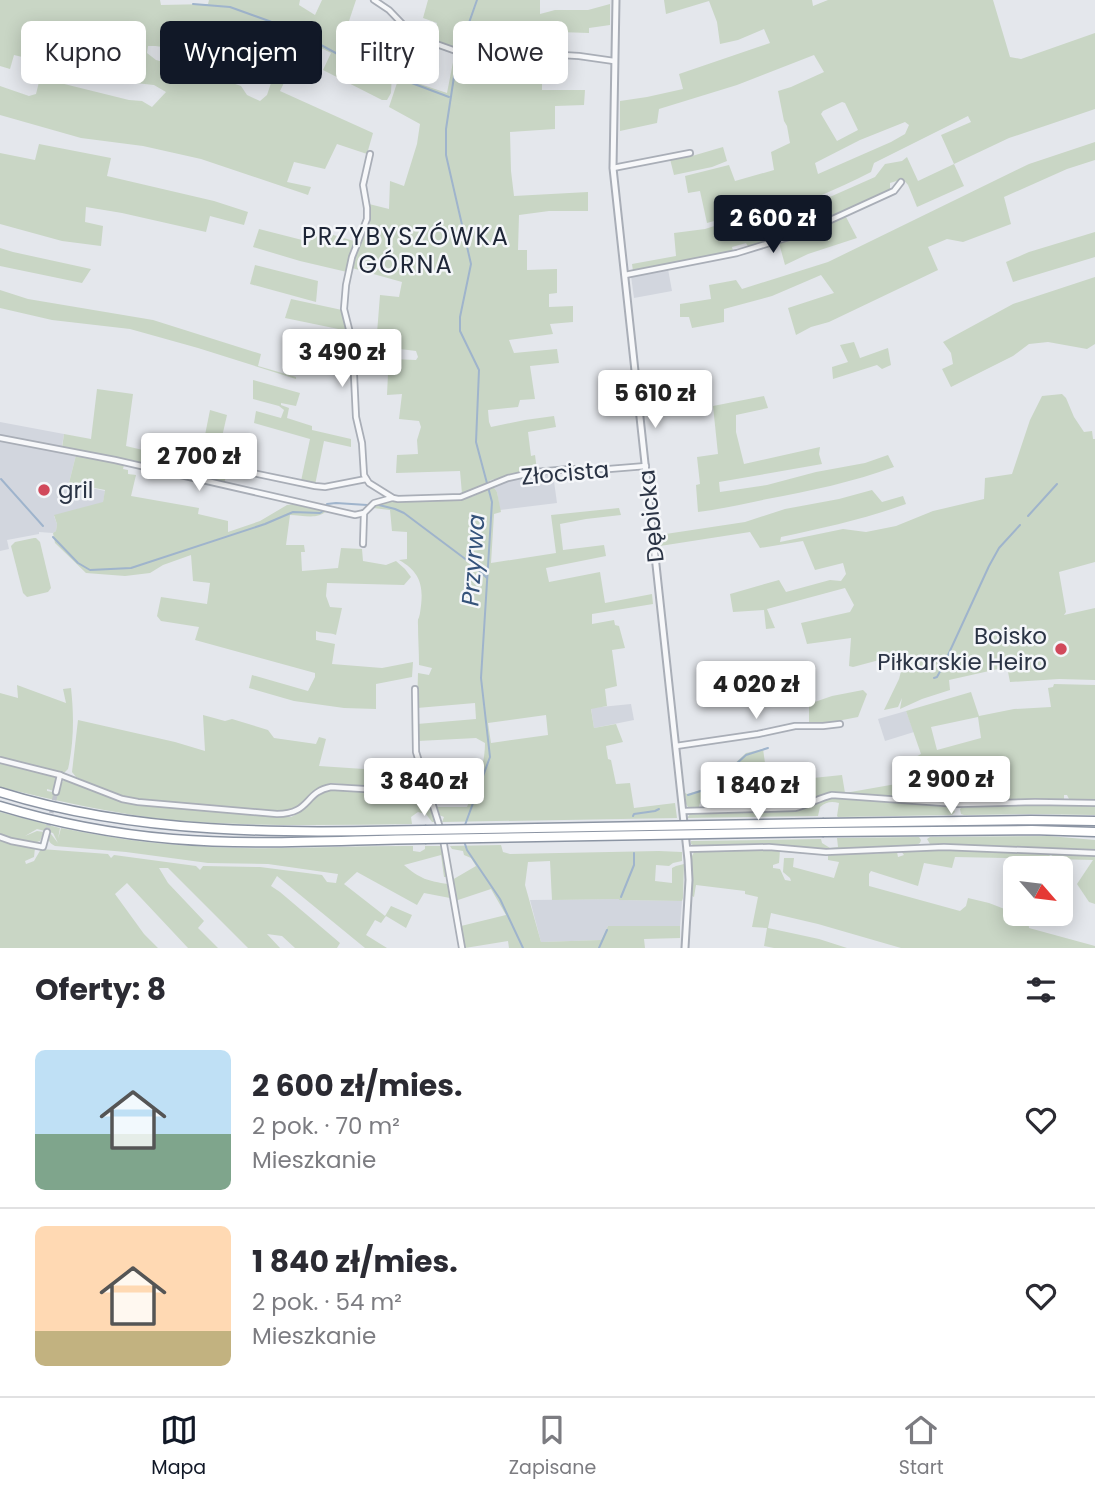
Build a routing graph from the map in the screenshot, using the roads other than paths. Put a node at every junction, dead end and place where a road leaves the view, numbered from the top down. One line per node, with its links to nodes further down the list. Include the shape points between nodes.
1 (374, 0): 3 (street, via 414,36 477,57 561,54)
2 (616, 0): 3 (street, Dębicka)
3 (614, 61): 6 (street, Dębicka)
4 (690, 153): 6 (street)
5 (370, 154): 12 (street, via 363,185 368,219 352,257 344,305)
6 (613, 168): 8 (street, Dębicka)
7 (901, 182): 8 (street, via 894,191 802,233 724,257)
8 (625, 275): 11 (street, Dębicka)
9 (0, 438): 14 (street, via 330,510)
10 (162, 454): 12 (street, via 315,486)
11 (646, 466): 13 (street, Złocista, via 519,475 461,497); 18 (street, Dębicka)
12 (366, 479): 13 (street)
13 (393, 498): 14 (street, via 374,503)
14 (364, 513): 15 (street)
15 (363, 544)
16 (415, 689): 23 (street, via 416,752)
17 (840, 724): 18 (street, via 803,725)
18 (676, 746): 26 (street, Dębicka)
19 (0, 760): 20 (street)
20 (60, 775): 22 (street); 23 (street, via 138,803 277,814 295,813 318,791 331,787)
21 (0, 792): 31 (highway, via 78,812 164,825)
22 (56, 792)
23 (429, 793): 35 (street, via 445,847)
24 (1095, 803): 26 (street, via 958,804 832,795 783,809)
25 (0, 806): 31 (highway, via 101,830 174,839 236,842)
26 (684, 811): 33 (street, Dębicka)
27 (1095, 821): 28 (highway)
28 (824, 828): 30 (highway); 31 (highway, bridge)
29 (47, 832): 32 (street, via 43,846)
30 (1095, 832)
31 (425, 834)
32 (0, 837)
33 (687, 849): 34 (street, via 788,847 818,852 944,847); 36 (street, Dębicka, via 690,880)
34 (1095, 853)
35 (462, 948)
36 (685, 948)

